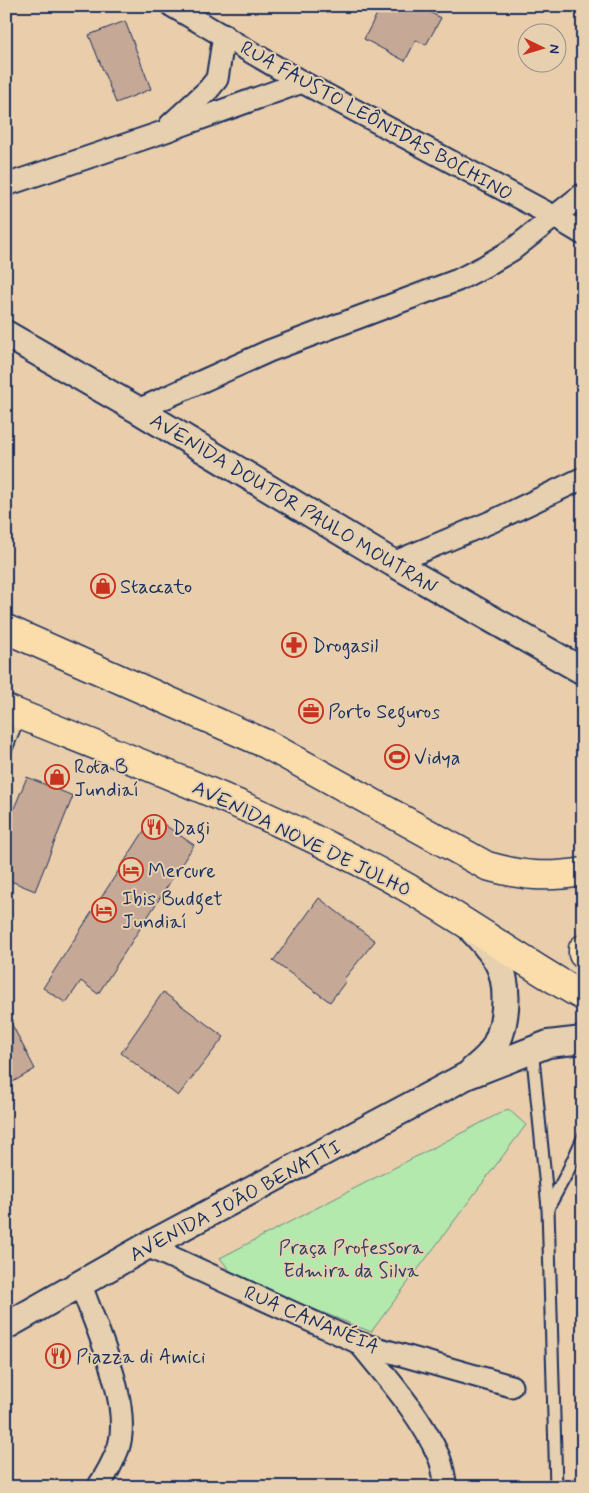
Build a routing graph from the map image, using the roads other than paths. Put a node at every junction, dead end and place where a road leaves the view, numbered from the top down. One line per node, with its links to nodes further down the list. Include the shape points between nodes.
1 (172, 6): 2 (street, RUA FAUSTO LEÔNIDAS BOCHINO)
2 (224, 35): 3 (street, RUA FAUSTO LEÔNIDAS BOCHINO); 4 (street, via 217,79)
3 (302, 82): 4 (street); 7 (street, RUA FAUSTO LEÔNIDAS BOCHINO)
4 (163, 132): 5 (street)
5 (6, 185)
6 (583, 194): 7 (street)
7 (553, 216): 8 (street, RUA FAUSTO LEÔNIDAS BOCHINO); 10 (street, via 512,250 458,280 269,351)
8 (583, 234)
9 (6, 334): 10 (street, AVENIDA DOUTOR PAULO MOUTRAN)
10 (138, 410): 12 (street, AVENIDA DOUTOR PAULO MOUTRAN)
11 (583, 478): 12 (street)
12 (393, 563): 14 (street, AVENIDA DOUTOR PAULO MOUTRAN)
13 (6, 629): 17 (main road, via 266,744 487,866 536,876)
14 (583, 671)
15 (13, 712): 16 (lane); 18 (main road, AVENIDA NOVE DE JULHO, via 200,786 326,845 406,887)
16 (6, 749)
17 (583, 872)
18 (470, 928): 21 (main road, AVENIDA NOVE DE JULHO); 24 (street, AVENIDA JOÃO BENATTI, via 497,961 503,975 506,1008 490,1054)
19 (583, 949): 20 (main road)
20 (583, 954)
21 (583, 996)
22 (583, 1040): 23 (street, AVENIDA JOÃO BENATTI)
23 (532, 1048): 24 (street, AVENIDA JOÃO BENATTI); 26 (lane)
24 (466, 1076): 27 (street, AVENIDA JOÃO BENATTI)
25 (583, 1138): 26 (lane)
26 (548, 1208): 34 (lane)
27 (147, 1246): 28 (street, AVENIDA JOÃO BENATTI); 30 (street, RUA CANANÉIA)
28 (80, 1285): 29 (street, AVENIDA JOÃO BENATTI); 32 (street, via 117,1387 121,1420 118,1448)
29 (6, 1326)
30 (359, 1343): 31 (street, RUA CANANÉIA); 33 (street, via 421,1423 440,1458)
31 (511, 1386)
32 (98, 1487)
33 (446, 1487)
34 (556, 1487)

